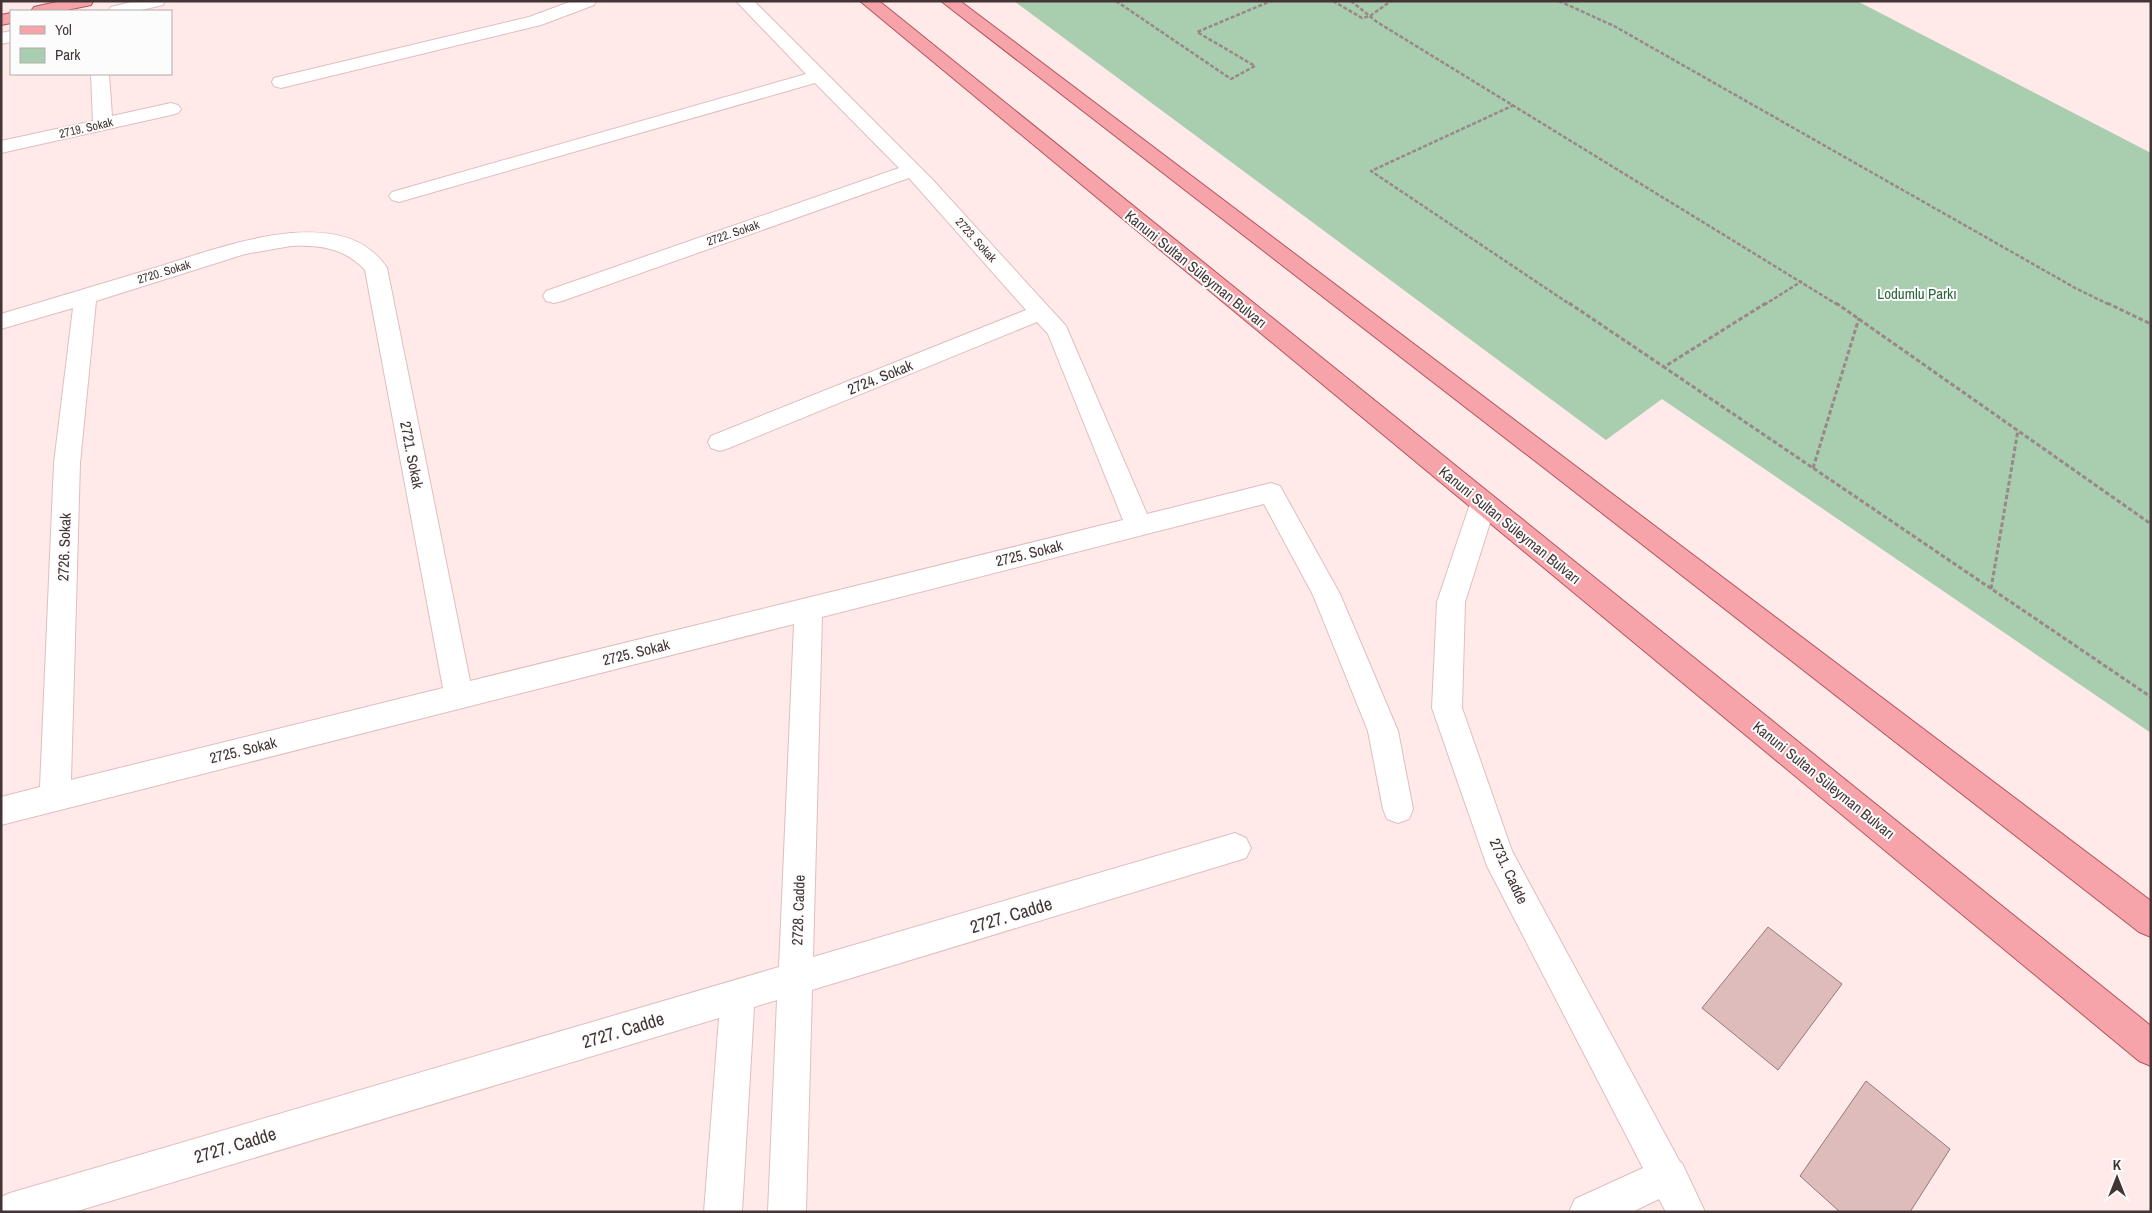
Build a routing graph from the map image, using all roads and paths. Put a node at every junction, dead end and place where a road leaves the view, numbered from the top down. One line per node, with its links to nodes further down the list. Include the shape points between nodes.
1 (85, 1): 13 (main road)
2 (157, 1): 14 (street)
3 (588, 1): 18 (street, via 535,20)
4 (744, 1): 17 (street, 2723. Sokak)
5 (868, 1): 37 (main road, Kanuni Sultan Süleyman Bulvarı)
6 (949, 1): 48 (main road)
7 (1116, 1): 8 (path, via 1230,79 1254,66 1197,32)
8 (1271, 1)
9 (1333, 1): 15 (path, via 1362,18)
10 (1351, 1): 15 (path)
11 (1391, 1): 15 (path)
12 (1558, 1): 32 (path, via 1614,26 2077,289)
13 (44, 10)
14 (121, 10)
15 (1370, 16): 19 (path)
16 (100, 75): 21 (street)
17 (818, 76): 23 (street, 2723. Sokak); 24 (street)
18 (282, 82)
19 (1514, 105): 26 (path); 33 (path, via 1371,171)
20 (171, 109): 21 (street, 2719. Sokak)
21 (103, 124): 22 (street, 2719. Sokak)
22 (1, 146)
23 (912, 170): 27 (street, 2722. Sokak); 29 (street, 2723. Sokak)
24 (399, 196)
25 (330, 240): 28 (street, 2720. Sokak, via 310,238 263,242); 42 (street, 2721. Sokak, via 358,251 376,268)
26 (1802, 281): 30 (path); 33 (path)
27 (554, 296)
28 (85, 297): 31 (street, 2720. Sokak); 44 (street, 2726. Sokak, via 68,463)
29 (1041, 312): 35 (street, 2724. Sokak); 39 (street, 2723. Sokak, via 1058,331)
30 (1859, 318): 34 (path); 36 (path)
31 (1, 322)
32 (2151, 324)
33 (1664, 367): 36 (path)
34 (2018, 430): 38 (path); 40 (path)
35 (720, 442)
36 (1813, 468): 40 (path)
37 (1483, 504): 51 (main road, Kanuni Sultan Süleyman Bulvarı); 52 (street, 2731. Cadde, via 1450,602 1447,708 1498,856)
38 (2151, 524)
39 (1139, 526): 41 (street, 2725. Sokak); 45 (street, 2725. Sokak, via 1271,492 1326,594 1383,731)
40 (1991, 589): 43 (path)
41 (808, 608): 42 (street, 2725. Sokak); 49 (street, 2728. Cadde)
42 (459, 696): 44 (street, 2725. Sokak)
43 (2151, 697)
44 (55, 797): 46 (street, 2725. Sokak)
45 (1398, 809)
46 (1, 811)
47 (1235, 848): 49 (street, 2727. Cadde)
48 (2151, 920)
49 (796, 979): 50 (street, 2727. Cadde); 55 (street, 2728. Cadde)
50 (738, 996): 53 (street, 2727. Cadde); 54 (street)
51 (2151, 1049)
52 (1669, 1176): 56 (street); 57 (street, 2731. Cadde)
53 (10, 1212)
54 (723, 1212)
55 (787, 1212)
56 (1588, 1212)
57 (1686, 1212)

